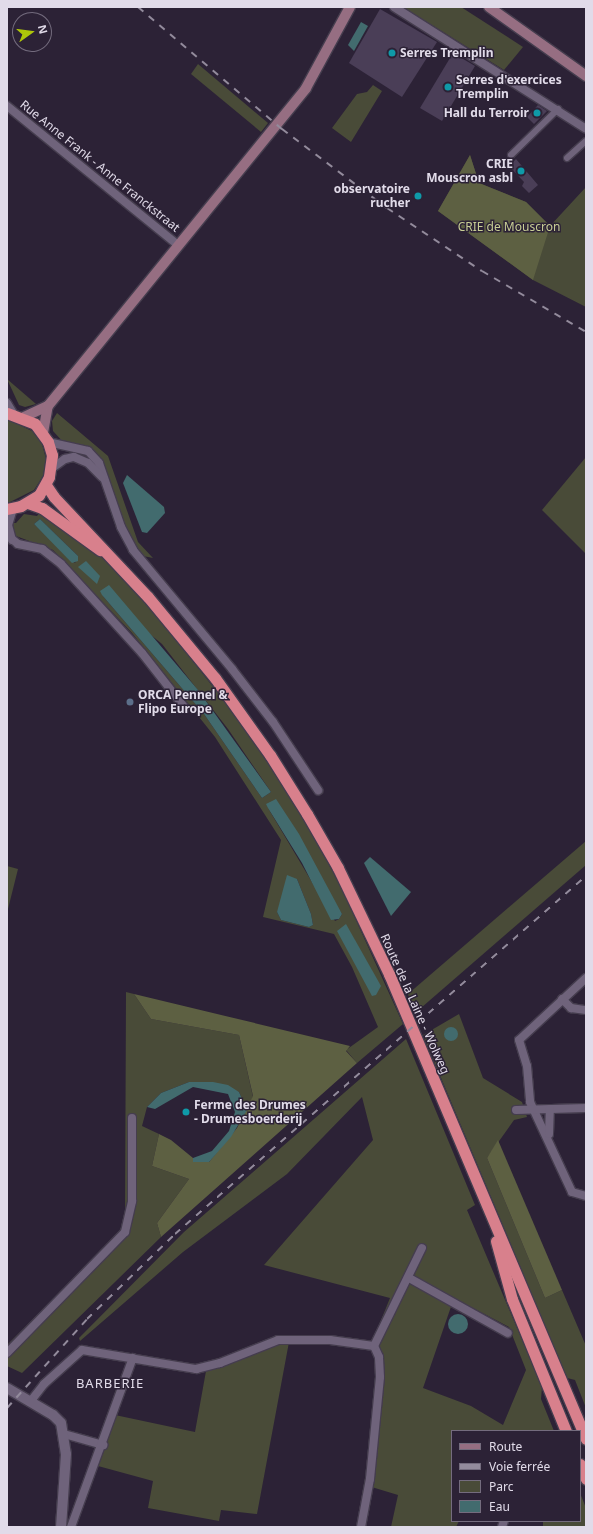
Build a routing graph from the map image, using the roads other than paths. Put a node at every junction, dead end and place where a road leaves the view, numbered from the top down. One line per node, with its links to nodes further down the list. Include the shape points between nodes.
1 (350, 7): 11 (main road, via 306,88)
2 (394, 7): 6 (street)
3 (489, 7): 4 (main road)
4 (586, 76)
5 (7, 106): 11 (street, Rue Anne Frank - Anne Franckstraat)
6 (558, 109): 7 (street); 9 (street)
7 (586, 129)
8 (586, 141): 10 (street)
9 (511, 155)
10 (567, 158)
11 (178, 245): 13 (main road)
12 (7, 403): 14 (street)
13 (48, 406): 15 (main road); 16 (main road)
14 (10, 413): 15 (highway)
15 (24, 417): 16 (highway)
16 (46, 437): 17 (highway); 18 (street, via 88,452 99,463)
17 (51, 469): 18 (street, via 65,459 74,457 88,463); 19 (highway)
18 (102, 477): 25 (street, via 133,550 273,722)
19 (46, 484): 20 (highway); 23 (highway, via 54,497)
20 (28, 503): 21 (highway); 23 (highway, via 42,508 78,536)
21 (10, 509): 22 (street)
22 (10, 538): 24 (street, via 27,548 42,549 61,564 142,653)
23 (110, 556): 36 (highway, Route de la Laine - Wolweg, via 215,678 270,755 307,814 338,868 389,974)
24 (185, 708)
25 (318, 790)
26 (586, 978): 27 (street)
27 (562, 999): 28 (street, via 571,1008); 32 (street, via 519,1040 527,1066 530,1102)
28 (586, 1010)
29 (586, 1108): 30 (street)
30 (550, 1109): 32 (street); 34 (street)
31 (516, 1110): 32 (street)
32 (536, 1110): 34 (street)
33 (132, 1118): 41 (street, via 132,1201 125,1232)
34 (549, 1137): 35 (street, via 572,1192)
35 (586, 1196)
36 (489, 1210): 45 (highway, Route de la Laine - Wolweg, via 512,1299); 47 (highway, Route de la Laine - Wolweg)
37 (422, 1248): 38 (street)
38 (409, 1278): 39 (street); 40 (street)
39 (508, 1333)
40 (374, 1346): 42 (street, via 323,1339 278,1340 214,1366 196,1369); 53 (street, via 379,1357 380,1377 370,1479)
41 (7, 1353)
42 (133, 1358): 44 (street, via 82,1350 44,1384); 48 (street)
43 (7, 1388): 44 (street)
44 (30, 1402): 46 (street, via 53,1415 61,1423)
45 (566, 1430)
46 (64, 1434): 48 (street); 51 (street)
47 (586, 1439)
48 (103, 1445): 52 (street)
49 (581, 1466): 50 (highway)
50 (586, 1479)
51 (61, 1527)
52 (71, 1527)
53 (361, 1527)

